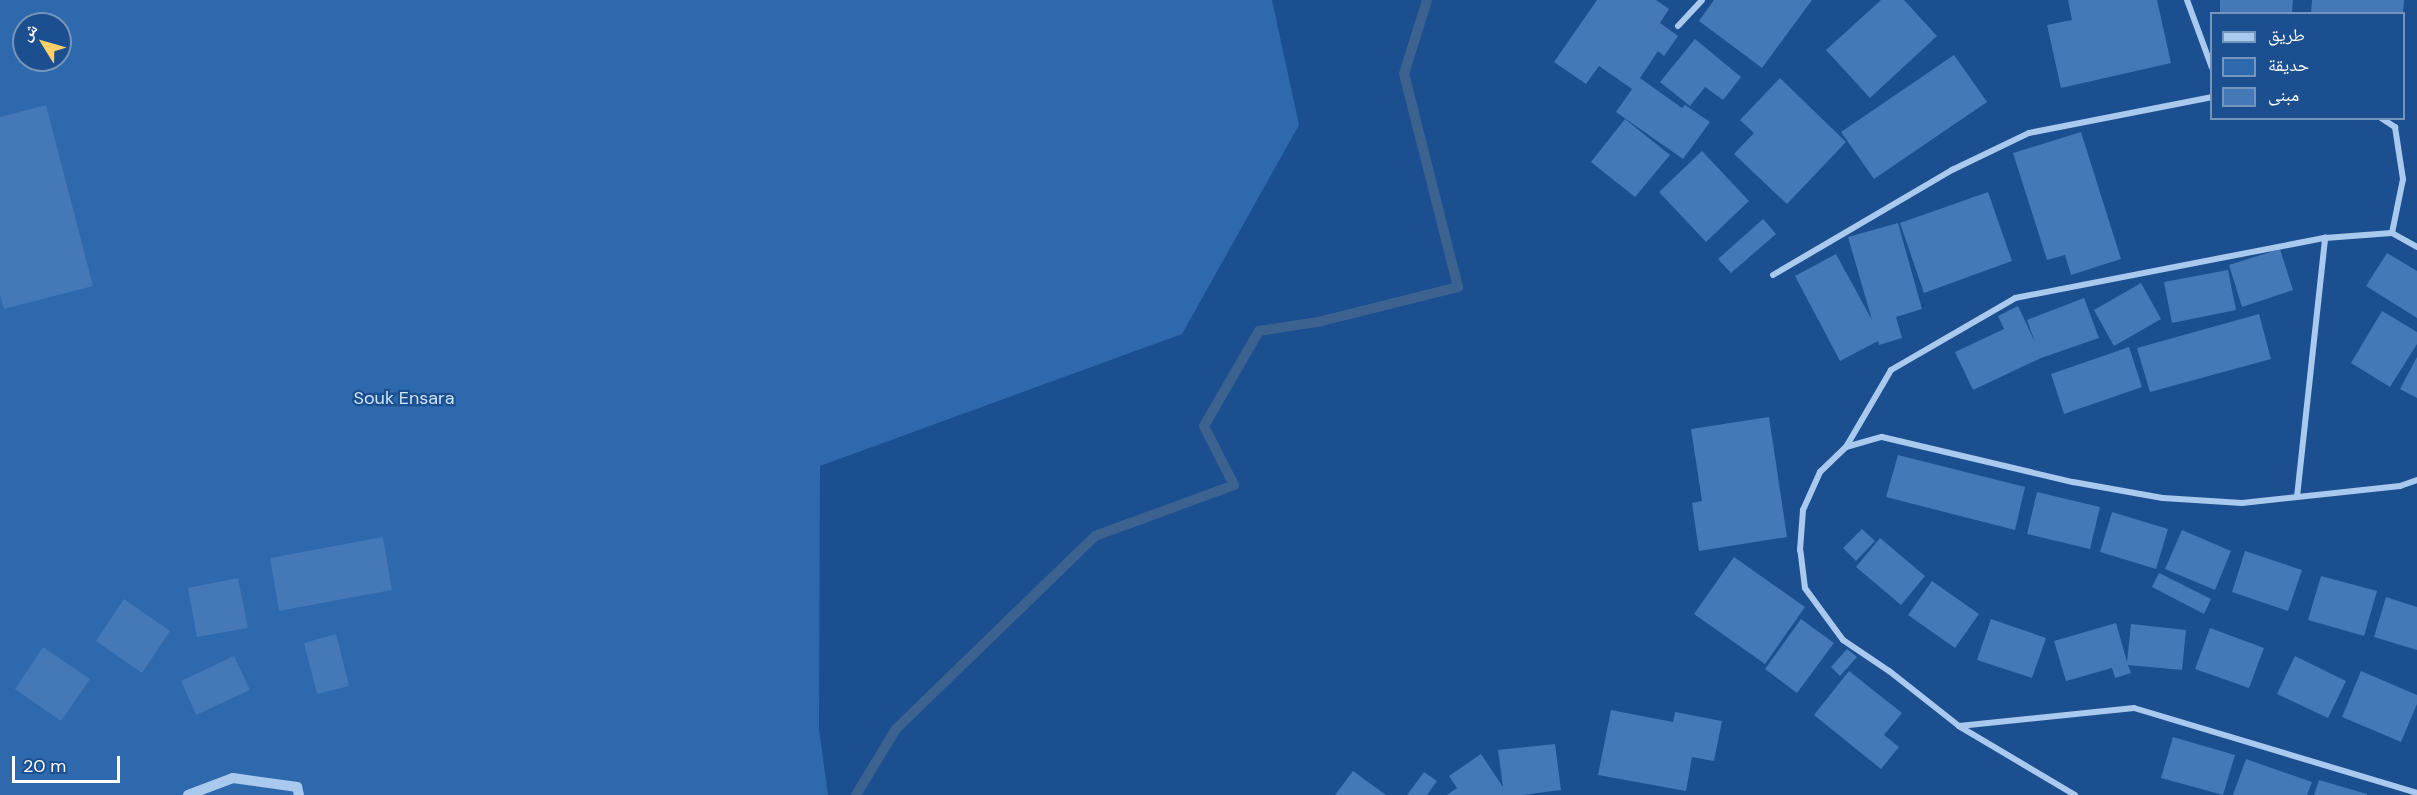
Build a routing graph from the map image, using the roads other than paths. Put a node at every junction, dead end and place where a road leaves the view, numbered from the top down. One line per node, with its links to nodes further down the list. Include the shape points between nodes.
1 (1702, 0): 3 (street)
2 (2187, 0): 4 (street)
3 (1678, 26)
4 (2210, 65)
5 (2210, 97): 10 (street, via 2029,133 1952,170)
6 (2384, 120): 7 (street, via 2395,127 2403,179)
7 (2392, 233): 8 (street); 9 (street)
8 (2325, 238): 11 (street, via 2015,298 1891,370); 13 (street)
9 (2417, 247)
10 (1773, 275)
11 (1845, 447): 13 (street, via 1882,437 2073,482 2163,498 2242,503); 14 (street, via 1820,472 1803,510 1800,550 1805,588 1843,640)
12 (2417, 480): 13 (street, via 2400,486)
13 (2297, 497)
14 (1959, 726): 15 (street, via 2134,708); 18 (street)
15 (2417, 793)
16 (188, 795): 17 (street, via 233,778 297,788)
17 (299, 795)
18 (2074, 795)

